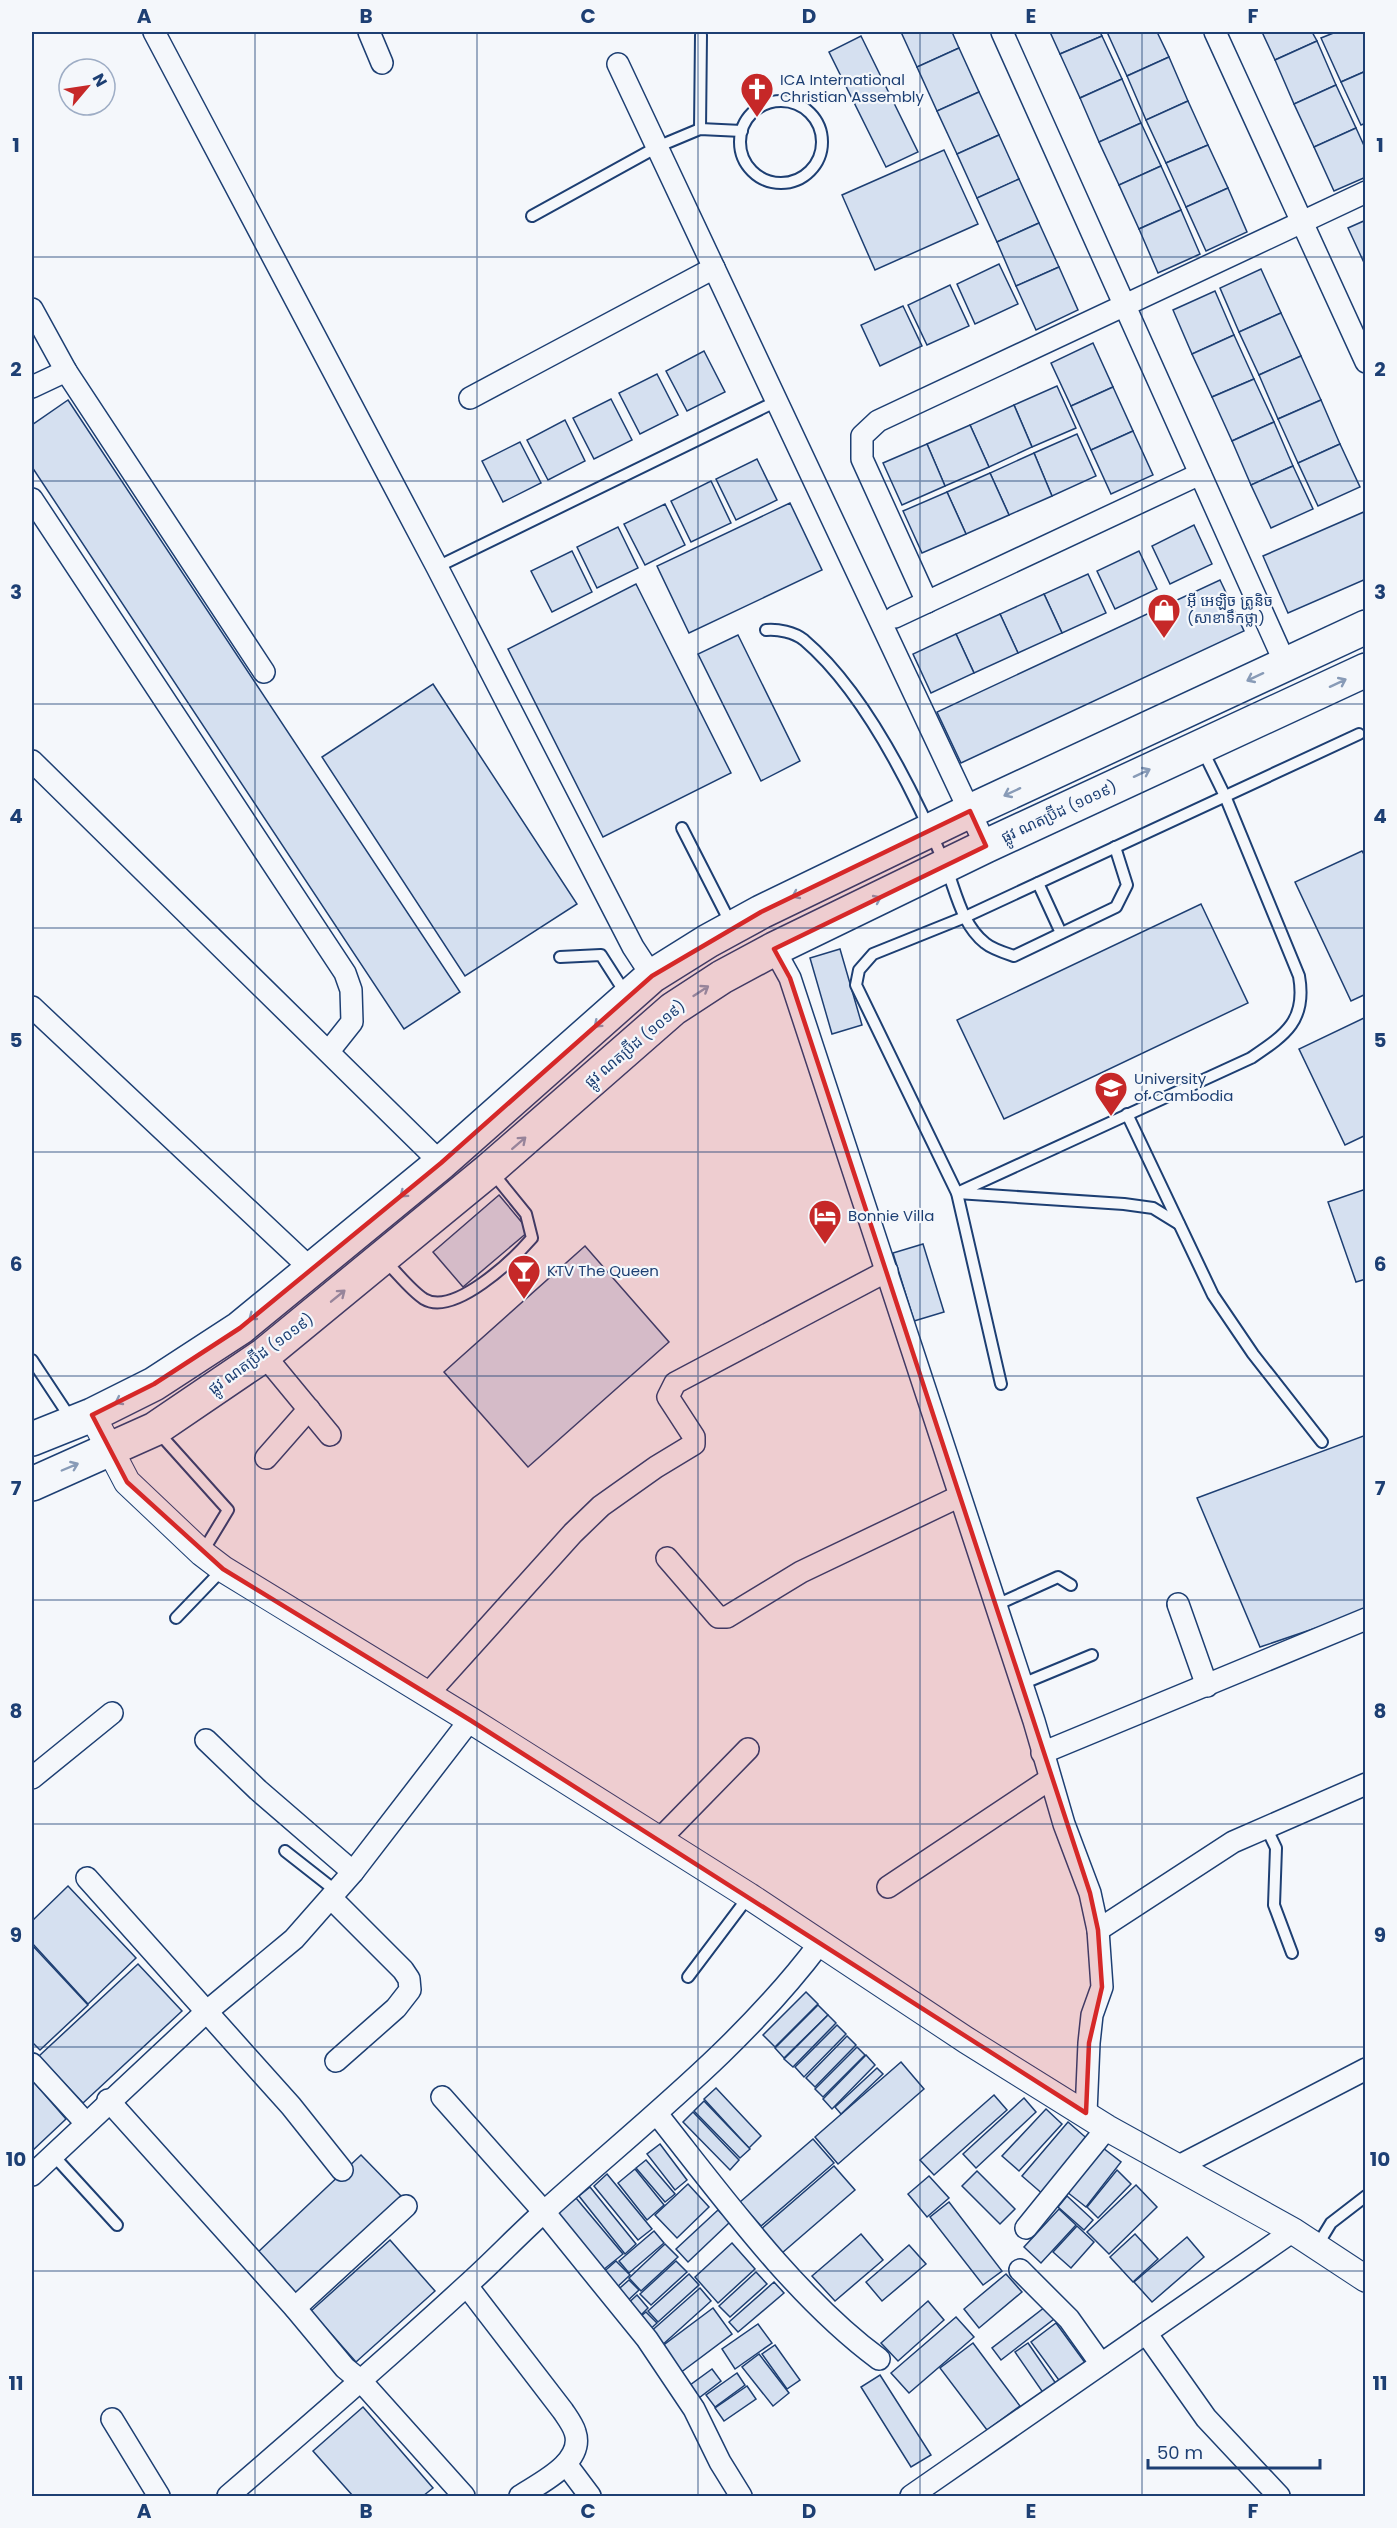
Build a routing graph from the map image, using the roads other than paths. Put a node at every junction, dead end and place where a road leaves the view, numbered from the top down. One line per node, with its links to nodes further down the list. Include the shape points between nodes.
1 (154, 32): 24 (street)
2 (369, 32): 6 (street)
3 (1002, 32): 15 (street)
4 (1215, 32): 13 (street)
5 (701, 35): 8 (lane)
6 (382, 63)
7 (618, 64): 10 (street)
8 (700, 129): 9 (lane); 10 (lane)
9 (742, 131): 9 (lane, via 744,159 763,179 791,182 804,176 820,154 820,130 807,110 796,104 771,102 758,108)
10 (657, 147): 12 (lane); 14 (street)
11 (1365, 192): 13 (street)
12 (532, 216)
13 (1302, 222): 15 (street); 17 (street)
14 (714, 268): 20 (street); 21 (street)
15 (1125, 305): 22 (street); 25 (street, via 878,421 861,436 862,459)
16 (32, 309): 18 (street)
17 (1365, 362)
18 (66, 371): 19 (street); 31 (street)
19 (32, 387)
20 (470, 398)
21 (777, 401): 24 (lane); 26 (street)
22 (1200, 474): 25 (street); 29 (street)
23 (32, 499): 50 (street, via 345,973 351,990 352,1022)
24 (437, 567): 48 (street, via 633,947)
25 (927, 602): 26 (street)
26 (888, 621): 36 (street)
27 (1365, 627): 29 (main road)
28 (766, 630): 38 (lane, via 779,629 803,639 845,685 886,746)
29 (1285, 663): 36 (main road, one-way to 36)
30 (1365, 670): 33 (main road, ផ្លូវ ណតប្រ៊ីដ (១០១៩), one-way to 30)
31 (264, 672)
32 (1359, 734): 35 (lane)
33 (1200, 746): 35 (lane); 39 (main road, ផ្លូវ ណតប្រ៊ីដ (១០១៩), one-way to 33)
34 (32, 761): 50 (street)
35 (1225, 796): 40 (lane); 51 (lane, via 1299,976 1302,992 1297,1018 1276,1041 1251,1058)
36 (970, 811): 38 (main road); 39 (street)
37 (682, 828): 44 (lane)
38 (928, 832): 41 (lane); 44 (main road, one-way to 44)
39 (986, 846): 41 (main road, ផ្លូវ ណតប្រ៊ីដ (១០១៩))
40 (1115, 847): 42 (lane); 45 (lane, via 1127,885 1116,907)
41 (945, 866): 43 (lane); 46 (main road, ផ្លូវ ណតប្រ៊ីដ (១០១៩), one-way to 41)
42 (1038, 883): 43 (lane); 45 (lane)
43 (964, 917): 45 (lane, via 985,944 1014,956); 54 (lane, via 873,954 859,970 856,985)
44 (733, 927): 48 (main road)
45 (1061, 933)
46 (774, 949): 53 (main road, ផ្លូវ ណតប្រ៊ីដ (១០១៩), one-way to 46, via 673,1009); 58 (street, via 790,978)
47 (560, 957): 48 (lane, via 601,955)
48 (640, 987): 52 (main road, one-way to 52)
49 (32, 1006): 57 (street)
50 (329, 1051): 52 (street)
51 (1127, 1114): 54 (lane); 55 (lane)
52 (441, 1163): 57 (main road, one-way to 57)
53 (489, 1170): 56 (main road, ផ្លូវ ណតប្រ៊ីដ (១០១៩)); 56 (lane, via 526,1214 532,1238 519,1254 462,1297 445,1304 425,1300)
54 (957, 1193): 55 (lane, via 1153,1208); 61 (lane)
55 (1179, 1224): 67 (lane, via 1213,1295 1252,1354)
56 (383, 1260): 59 (main road, ផ្លូវ ណតប្រ៊ីដ (១០១៩), one-way to 56)
57 (312, 1270): 63 (main road, one-way to 63, via 240,1328 154,1384)
58 (887, 1271): 71 (street); 83 (street, via 675,1383 668,1397 694,1437 694,1444 656,1467 587,1520)
59 (264, 1355): 62 (street); 64 (main road, ផ្លូវ ណតប្រ៊ីដ (១០១៩))
60 (32, 1360): 63 (lane)
61 (1001, 1384)
62 (309, 1409): 65 (street); 69 (street)
63 (82, 1419): 66 (main road); 68 (street)
64 (155, 1429): 68 (main road, ផ្លូវ ណតប្រ៊ីដ (១០១៩)); 72 (lane, via 228,1510)
65 (330, 1435)
66 (32, 1439)
67 (1322, 1442)
68 (108, 1451): 70 (main road, ផ្លូវ ណតប្រ៊ីដ (១០១៩), one-way to 68); 72 (street, via 127,1482)
69 (266, 1458)
70 (32, 1484)
71 (958, 1497): 73 (street, via 801,1572 727,1617 718,1617); 77 (street)
72 (202, 1553): 74 (street)
73 (667, 1558)
74 (223, 1569): 78 (lane); 83 (street)
75 (1071, 1585): 77 (lane, via 1058,1577)
76 (1178, 1604): 82 (street)
77 (994, 1606): 81 (street)
78 (177, 1618)
79 (1365, 1619): 82 (street)
80 (1092, 1655): 81 (lane)
81 (1022, 1684): 88 (street)
82 (1206, 1686): 88 (street)
83 (428, 1694): 85 (street)
84 (112, 1713): 89 (street)
85 (470, 1720): 93 (street); 95 (street)
86 (206, 1740): 95 (street)
87 (748, 1749): 93 (street)
88 (1042, 1753): 90 (street)
89 (32, 1778)
90 (1050, 1779): 97 (street); 100 (street, via 1090,1893)
91 (1365, 1784): 92 (street)
92 (1266, 1827): 100 (street, via 1233,1842); 102 (lane, via 1276,1848 1274,1905)
93 (659, 1840): 99 (street)
94 (285, 1851): 98 (lane)
95 (353, 1872): 98 (street)
96 (87, 1878): 104 (street)
97 (888, 1887)
98 (334, 1894): 104 (street, via 294,1939); 105 (street, via 410,1979 410,1990 396,2008)
99 (749, 1896): 101 (street); 103 (lane)
100 (1098, 1930): 110 (street, via 1102,1987 1092,2015)
101 (820, 1943): 110 (street, via 966,2040); 111 (street, via 793,1980)
102 (1292, 1953)
103 (688, 1977)
104 (205, 2013): 109 (street); 116 (street, via 291,2106)
105 (336, 2061)
106 (32, 2064): 112 (street)
107 (1365, 2069): 115 (street)
108 (442, 2097): 120 (street)
109 (108, 2100): 112 (street); 128 (street)
110 (1086, 2113): 113 (street)
111 (657, 2114): 120 (street); 130 (street, via 799,2285 843,2333)
112 (85, 2122): 114 (street)
113 (1107, 2128): 115 (street); 122 (street)
114 (52, 2155): 117 (street); 121 (lane)
115 (1177, 2167): 123 (street)
116 (342, 2170)
117 (32, 2175)
118 (1365, 2196): 124 (lane, via 1331,2223)
119 (406, 2206): 128 (street)
120 (544, 2211): 127 (street); 140 (street, via 647,2339 694,2409)
121 (117, 2225)
122 (1026, 2228)
123 (1293, 2231): 124 (street); 129 (street)
124 (1317, 2246): 126 (street)
125 (1020, 2270): 131 (street, via 1069,2319)
126 (1365, 2279)
127 (467, 2286): 132 (street); 134 (street, via 576,2432 576,2447)
128 (295, 2308): 132 (street, via 345,2368)
129 (1146, 2333): 131 (street); 142 (street, via 1206,2418)
130 (879, 2359)
131 (1101, 2364): 141 (street)
132 (362, 2381): 136 (street); 137 (street)
133 (112, 2419): 135 (street)
134 (566, 2464): 138 (street); 139 (street)
135 (159, 2496)
136 (228, 2496)
137 (464, 2496)
138 (520, 2496)
139 (590, 2496)
140 (741, 2496)
141 (911, 2496)
142 (1279, 2496)

